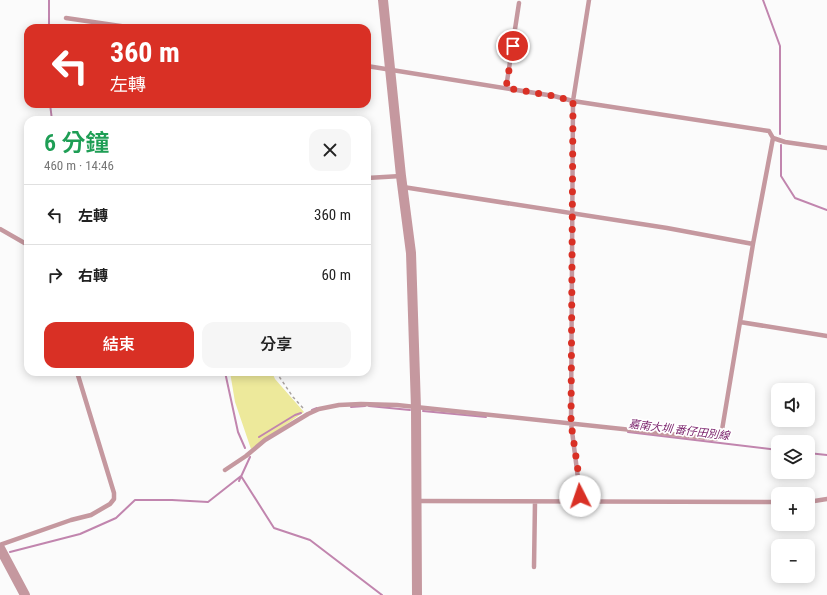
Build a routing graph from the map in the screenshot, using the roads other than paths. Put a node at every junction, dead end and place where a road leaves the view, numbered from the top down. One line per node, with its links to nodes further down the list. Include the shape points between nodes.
1 (383, 0): 7 (street)
2 (589, 0): 9 (lane)
3 (519, 3): 8 (lane)
4 (66, 18): 5 (lane)
5 (107, 24)
6 (371, 67): 7 (lane)
7 (390, 70): 8 (lane); 12 (street)
8 (506, 88): 9 (lane)
9 (573, 101): 10 (lane, via 769,131); 15 (lane)
10 (773, 138): 11 (lane); 18 (lane)
11 (827, 148)
12 (401, 176): 13 (lane); 14 (street)
13 (371, 178)
14 (402, 187): 15 (lane); 22 (street, via 411,253)
15 (572, 213): 18 (lane); 23 (lane)
16 (0, 228): 17 (lane)
17 (24, 243)
18 (753, 244): 19 (lane)
19 (740, 322): 20 (lane); 23 (lane, via 722,430 716,439)
20 (827, 336)
21 (78, 376): 31 (lane, via 114,492 112,502 90,515)
22 (416, 408): 23 (lane); 24 (lane, via 346,404 319,409 265,440); 26 (street)
23 (571, 423): 29 (lane)
24 (225, 470)
25 (827, 499): 27 (lane)
26 (417, 501): 28 (lane); 34 (street)
27 (815, 501)
28 (535, 502): 29 (lane); 32 (lane)
29 (581, 502): 30 (lane)
30 (771, 502)
31 (0, 547): 33 (street)
32 (534, 568)
33 (25, 595)
34 (417, 595)

